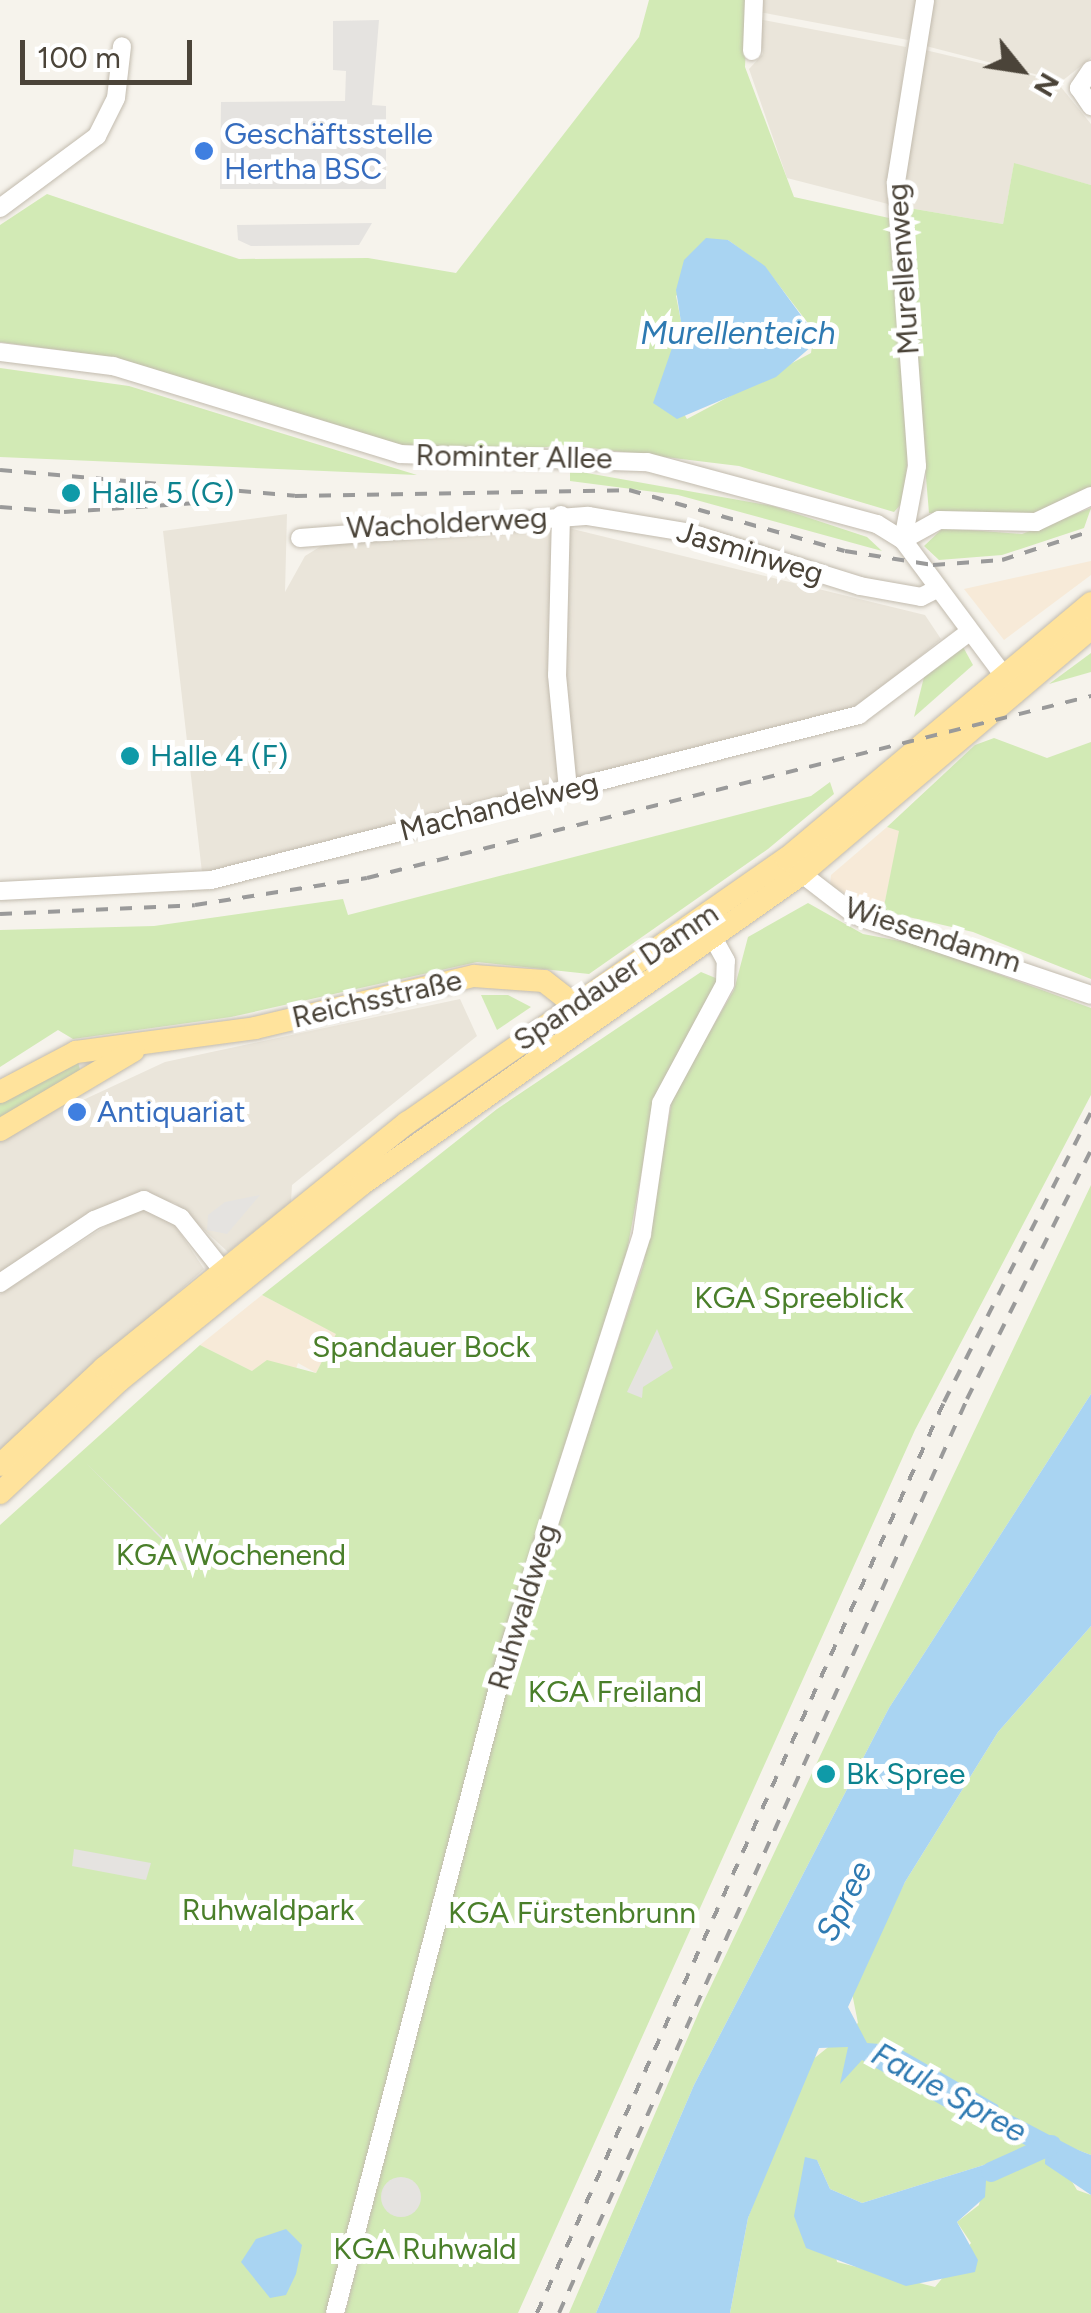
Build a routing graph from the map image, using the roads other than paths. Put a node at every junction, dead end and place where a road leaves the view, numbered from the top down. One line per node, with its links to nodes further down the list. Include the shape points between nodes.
1 (754, 0): 4 (street)
2 (925, 0): 12 (street, Murellenweg, via 896,182 918,466)
3 (122, 46): 7 (street, via 116,98 97,136)
4 (752, 51)
5 (1091, 70): 6 (street, via 1079,88)
6 (1091, 106)
7 (0, 208)
8 (0, 352): 12 (street, Rominter Allee, via 114,366 400,454 468,462 564,454 736,480)
9 (1091, 496): 12 (street, via 1036,522 939,520)
10 (561, 514): 11 (street, Wacholderweg); 13 (street, Jasminweg, via 691,533 860,586 921,597); 18 (street, Wacholderweg, via 557,675)
11 (300, 538)
12 (903, 540): 13 (street)
13 (935, 590): 16 (street)
14 (1091, 603): 17 (main road)
15 (1091, 628): 17 (main road)
16 (968, 633): 17 (street); 18 (street, Machandelweg, via 859,714)
17 (1006, 680): 19 (main road, Spandauer Damm)
18 (568, 790): 20 (street, Machandelweg, via 211,880)
19 (793, 867): 21 (main road, Spandauer Damm); 22 (street, Wiesendamm, via 855,914 1018,962)
20 (0, 891)
21 (708, 929): 23 (main road, Spandauer Damm); 31 (street, Ruhwaldweg, via 725,984 661,1103 642,1234 505,1661)
22 (1091, 995)
23 (584, 1012): 24 (main road, Reichsstraße, via 544,981 491,974); 27 (main road, Spandauer Damm, via 420,1113)
24 (150, 1044): 25 (main road, Reichsstraße, via 76,1052); 26 (main road, Reichsstraße)
25 (0, 1092)
26 (0, 1130)
27 (230, 1279): 28 (street, via 181,1218 144,1200 94,1220); 29 (main road, Spandauer Damm); 30 (main road, Spandauer Damm)
28 (0, 1283)
29 (0, 1465)
30 (0, 1493)
31 (335, 2313)

